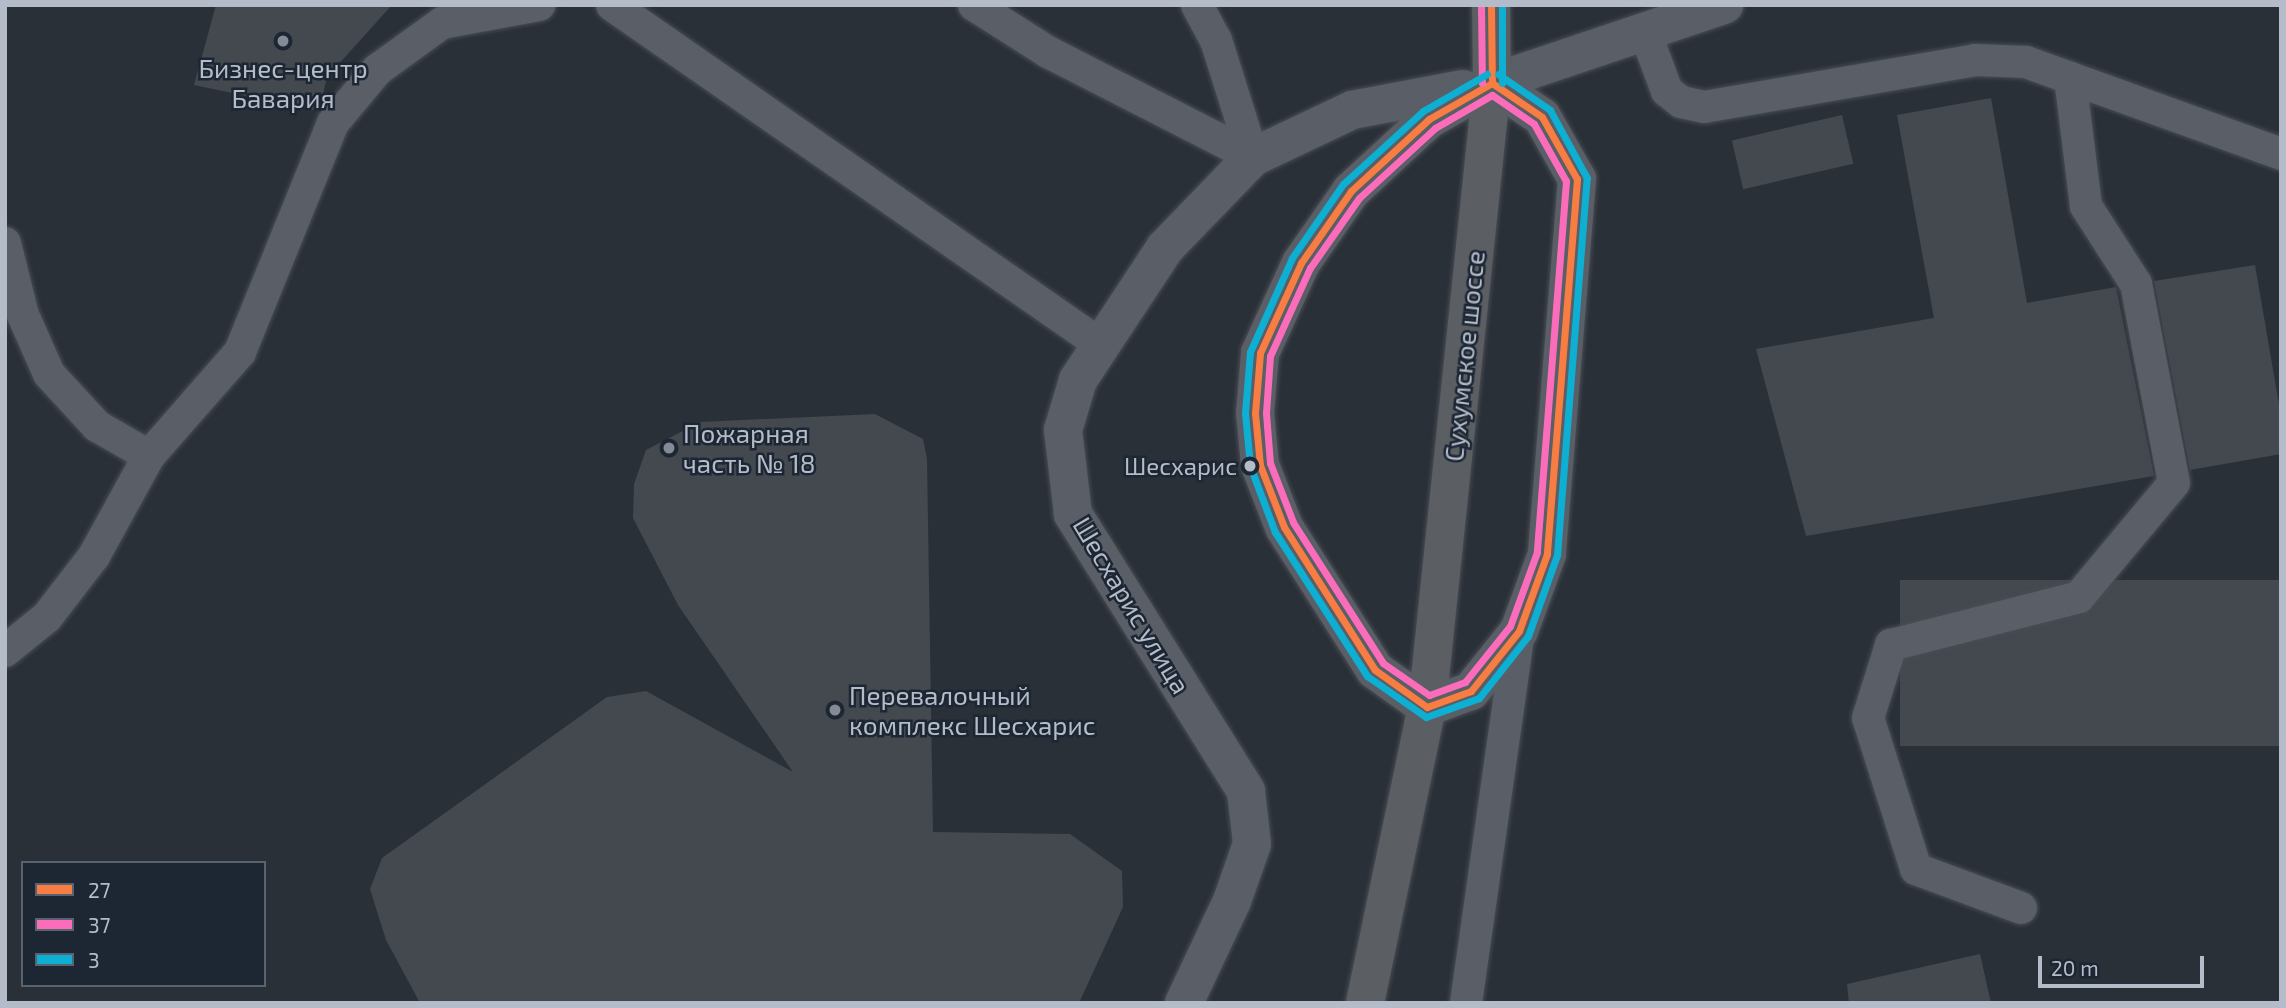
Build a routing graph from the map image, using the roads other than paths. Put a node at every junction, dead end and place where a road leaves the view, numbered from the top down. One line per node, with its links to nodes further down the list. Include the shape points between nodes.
1 (539, 5): 14 (lane, via 442,23 377,70 333,123 240,352)
2 (612, 5): 13 (lane)
3 (974, 5): 11 (lane, via 1048,52)
4 (1197, 5): 11 (lane, via 1216,40)
5 (1491, 5): 9 (highway, Сухумское шоссе)
6 (1724, 5): 7 (street)
7 (1646, 32): 8 (lane, via 1667,91 1681,102 1704,107 1975,60 2026,62); 9 (street)
8 (2070, 78): 10 (lane); 18 (lane, via 2086,206 2136,284 2174,483 2079,597 1891,645 1868,718 1916,869)
9 (1492, 83): 11 (street, Шесхарис улица, via 1352,110); 15 (street, via 1542,117 1577,179 1546,554); 17 (highway, Сухумское шоссе); 17 (street, via 1429,119 1351,191 1301,263 1260,352 1255,413 1260,464 1284,527 1375,670)
10 (2281, 153)
11 (1253, 157): 13 (street, Шесхарис улица, via 1165,248)
12 (5, 243): 14 (lane, via 23,314 49,374 97,426)
13 (1101, 345): 19 (street, Шесхарис улица, via 1078,380 1063,430 1073,514 1246,791 1252,844 1232,901)
14 (149, 457): 16 (lane, via 94,556 47,617)
15 (1519, 631): 17 (street, via 1471,691); 21 (lane)
16 (5, 651)
17 (1427, 707): 20 (highway, Сухумское шоссе)
18 (2021, 908)
19 (1184, 1003)
20 (1366, 1003)
21 (1466, 1003)

